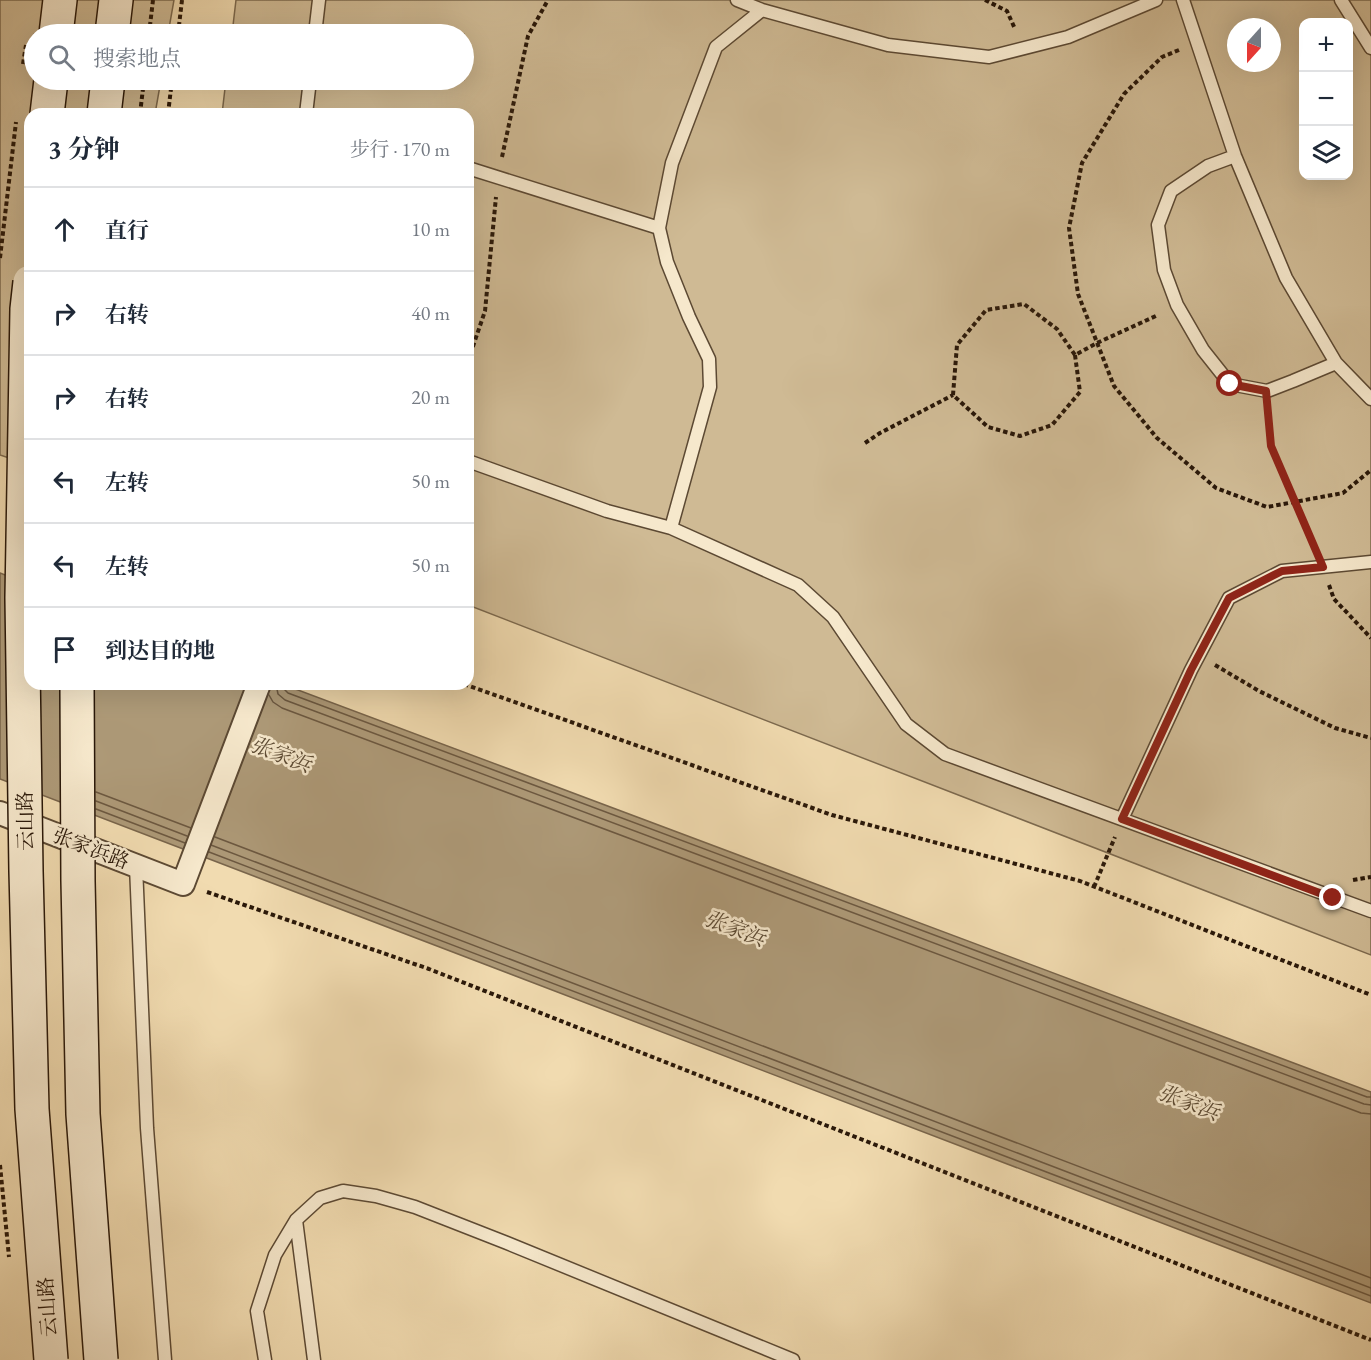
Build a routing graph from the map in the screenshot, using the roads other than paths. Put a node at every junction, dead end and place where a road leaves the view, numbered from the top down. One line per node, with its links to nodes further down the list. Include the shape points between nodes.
1 (60, 0): 9 (main road)
2 (116, 0): 10 (main road)
3 (319, 0): 11 (lane)
4 (737, 0): 8 (lane)
5 (1156, 0): 8 (lane, via 1068,37 989,57 888,45)
6 (1183, 0): 19 (lane)
7 (1341, 0): 12 (lane)
8 (762, 10): 21 (lane, via 716,47 672,163)
9 (47, 24)
10 (113, 24)
11 (316, 24)
12 (1371, 48)
13 (35, 90): 16 (main road)
14 (107, 90): 17 (main road)
15 (309, 90): 18 (lane)
16 (33, 108)
17 (105, 108)
18 (307, 108)
19 (1235, 156): 22 (lane, via 1286,278); 22 (lane, via 1208,166 1171,191 1158,225 1164,270 1177,305 1203,351 1230,384 1266,391)
20 (474, 170): 21 (lane)
21 (658, 228): 26 (lane, via 689,317 709,359 710,387)
22 (1336, 363): 23 (lane)
23 (1371, 399)
24 (474, 463): 26 (lane, via 607,511)
25 (24, 482): 35 (main road, 云山路, bridge, via 22,598 32,1109)
26 (671, 528): 31 (lane, via 798,585 833,617 906,724 945,754)
27 (1371, 562): 31 (lane, via 1282,571 1229,598)
28 (77, 690): 36 (main road, bridge, via 83,1114)
29 (257, 690): 32 (street, 张家浜路, via 183,884)
30 (0, 813): 32 (street, 张家浜路)
31 (1122, 819): 33 (lane)
32 (136, 866): 37 (lane, via 147,1128)
33 (1371, 911)
34 (296, 1220): 38 (lane, via 275,1255 257,1311); 39 (lane); 40 (lane, via 320,1198 343,1191 376,1196 497,1239)
35 (51, 1360)
36 (101, 1360)
37 (165, 1360)
38 (265, 1360)
39 (314, 1360)
40 (793, 1360)

